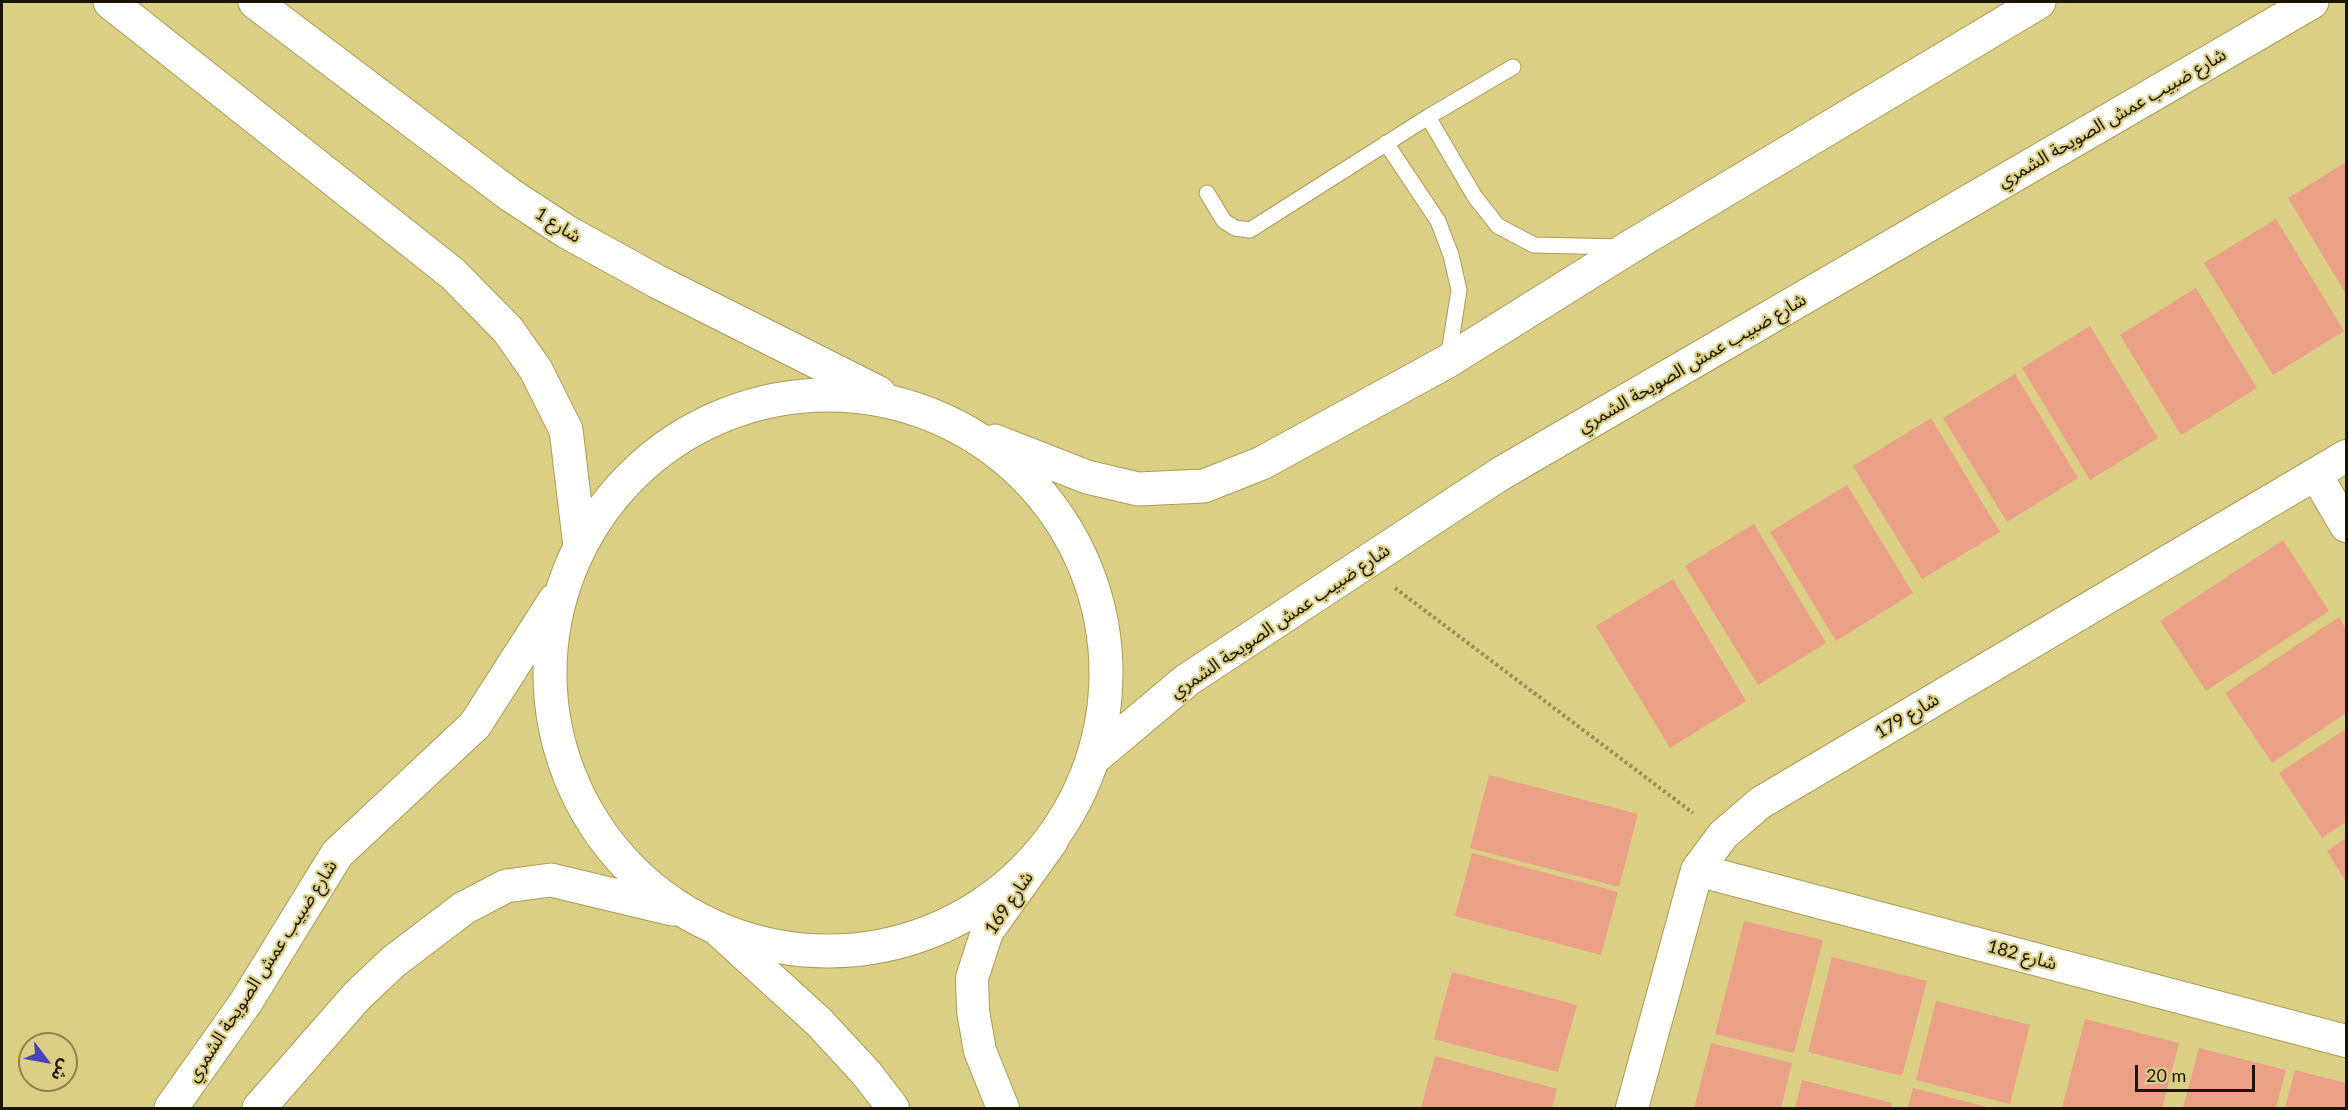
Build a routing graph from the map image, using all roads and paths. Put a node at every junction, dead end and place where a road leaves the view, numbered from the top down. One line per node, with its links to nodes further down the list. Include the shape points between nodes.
1 (110, 2): 16 (street, via 453,274 508,330 537,370 566,429)
2 (255, 2): 11 (street, شارع 1, via 509,194 567,232)
3 (2039, 2): 9 (street)
4 (2312, 2): 17 (street, شارع ضبيب عمش الصويحة الشمري, via 1500,474)
5 (1514, 67): 6 (lane)
6 (1428, 117): 7 (lane); 9 (lane, via 1475,197 1498,226 1534,245)
7 (1386, 143): 8 (lane, via 1250,230 1235,228 1224,221); 10 (lane, via 1438,221 1451,255 1459,290)
8 (1207, 193)
9 (1630, 247): 10 (street)
10 (1448, 361): 12 (street, via 1262,463 1204,486 1138,489 1087,477)
11 (892, 400): 12 (street); 16 (street, via 800,394 711,419 634,472)
12 (977, 434): 19 (street, via 1046,495 1091,575 1108,667)
13 (2346, 456): 14 (street, شارع 179)
14 (2316, 475): 15 (street); 20 (street, شارع 179, via 1760,803)
15 (2346, 526)
16 (580, 546): 18 (street)
17 (1363, 564): 19 (street, شارع ضبيب عمش الصويحة الشمري, via 1187,680); 20 (path)
18 (562, 588): 23 (street, via 550,661 555,735 587,813 624,864); 26 (street, شارع ضبيب عمش الصويحة الشمري, via 475,725 337,854 246,1002)
19 (1094, 758): 21 (street)
20 (1723, 835): 22 (street, شارع 179)
21 (1052, 841): 24 (street, via 984,904 900,944 809,952); 29 (street, شارع 169, via 987,932 972,978 973,1011 981,1051)
22 (1697, 870): 25 (street, شارع 182); 30 (street, شارع 179)
23 (680, 911): 24 (street); 27 (street, via 551,880 506,886 464,908 393,962 357,996)
24 (719, 931): 28 (street, via 819,1022)
25 (2346, 1041)
26 (171, 1108)
27 (259, 1108)
28 (892, 1108)
29 (1003, 1108)
30 (1632, 1108)

